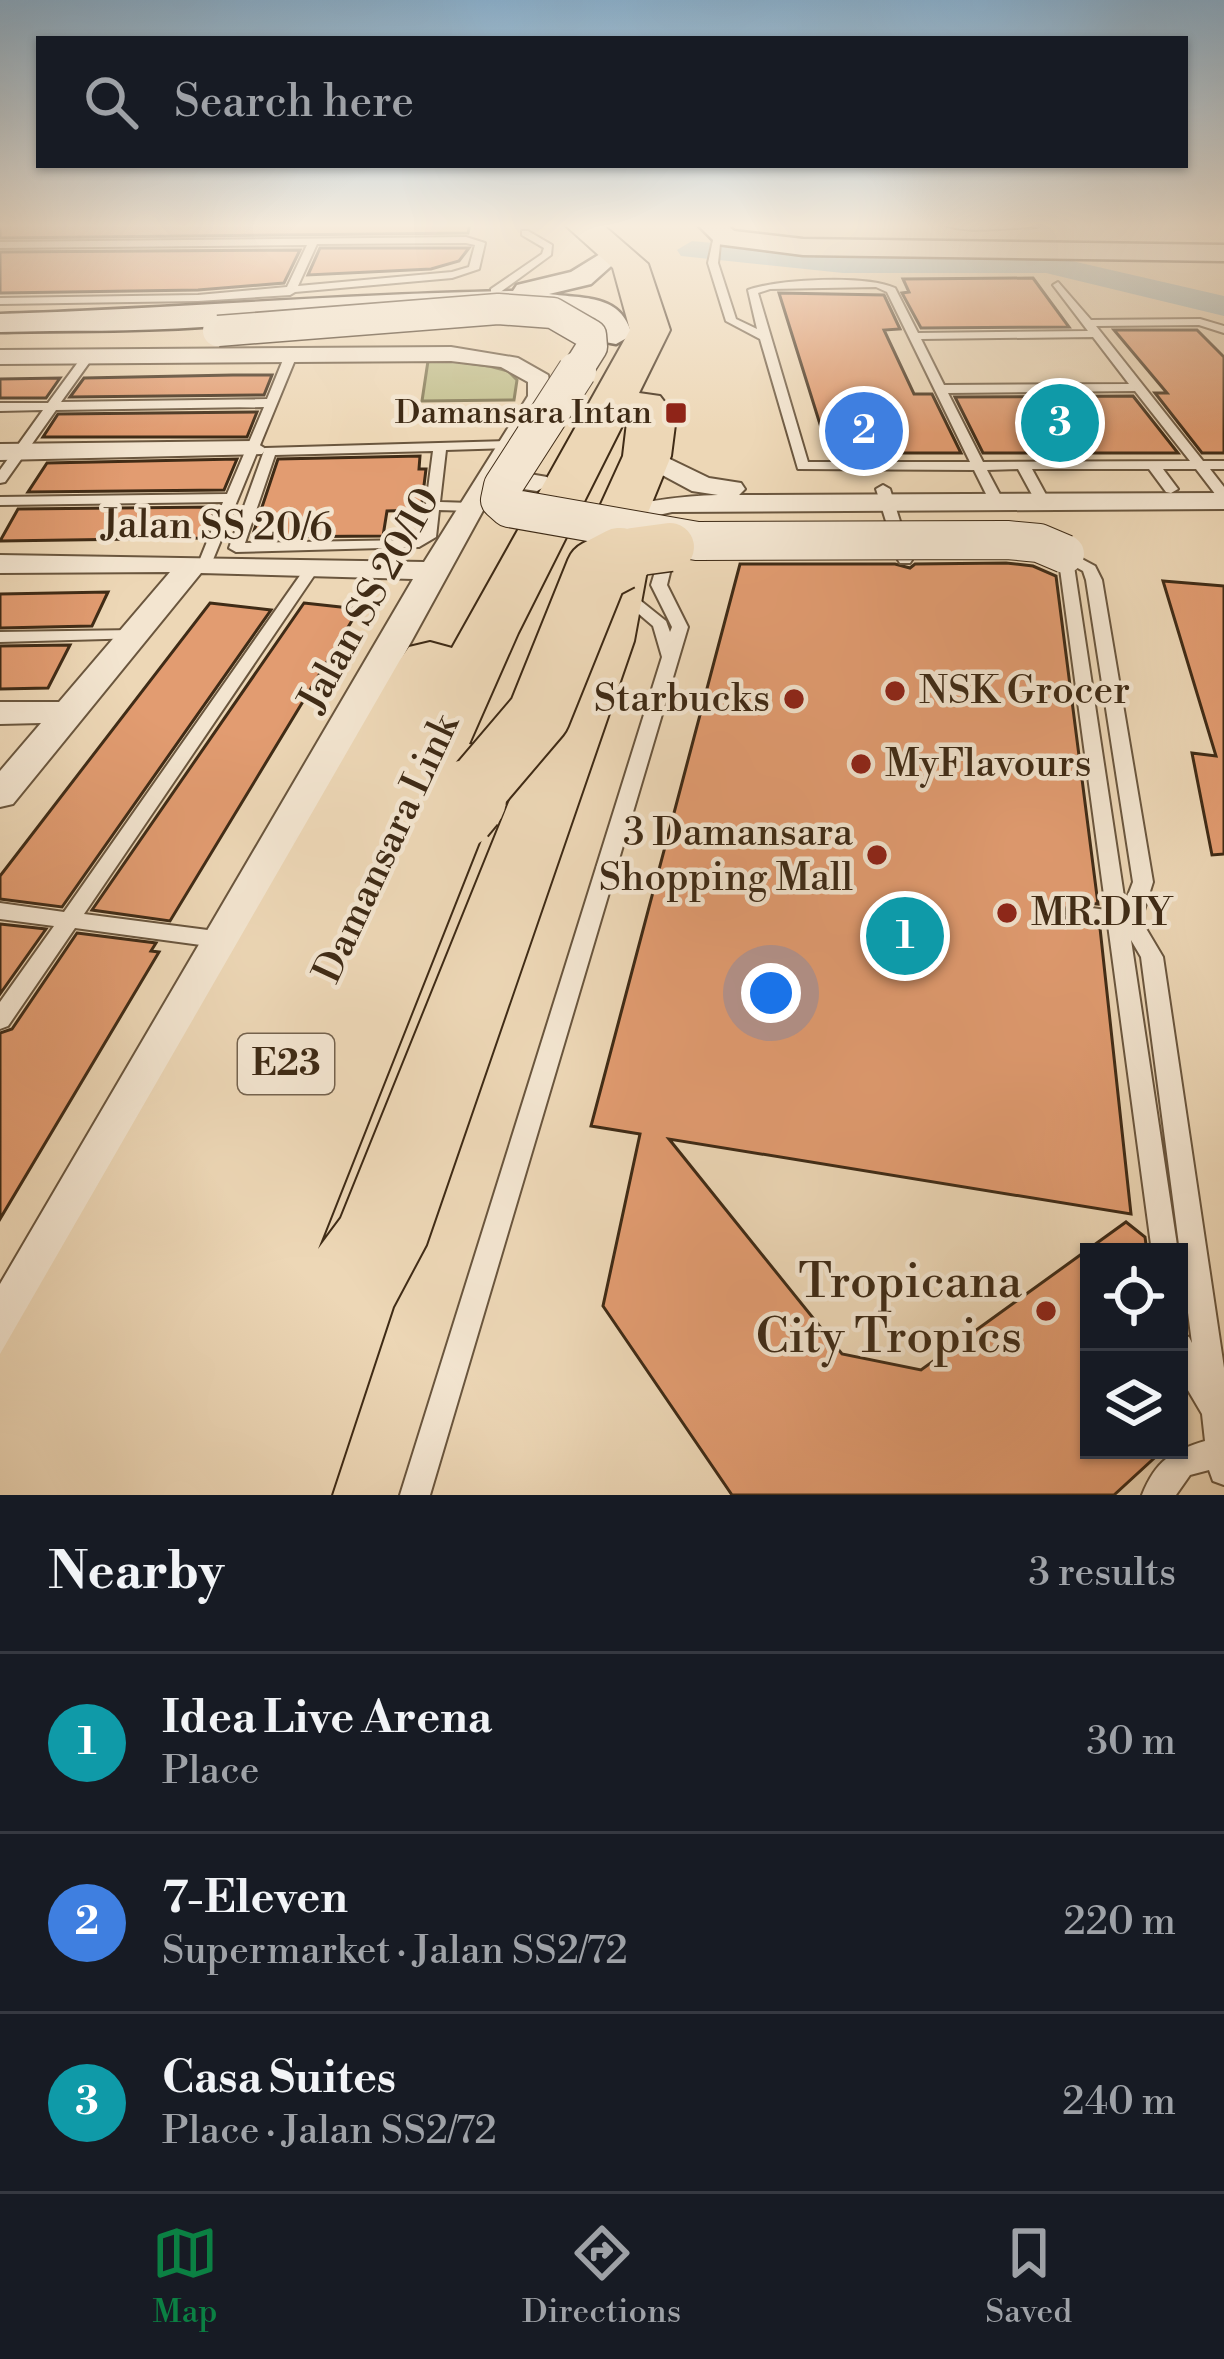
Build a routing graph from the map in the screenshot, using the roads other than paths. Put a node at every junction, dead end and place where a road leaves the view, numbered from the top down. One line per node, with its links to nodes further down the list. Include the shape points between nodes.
1 (243, 294): 11 (lane)
2 (369, 294): 12 (main road, via 195,318)
3 (463, 294): 17 (main road, via 604,310)
4 (617, 294): 17 (highway)
5 (639, 294): 50 (highway, Damansara Link / E23, via 650,330)
6 (673, 294): 42 (highway, Damansara Link / E23, via 681,328)
7 (727, 294): 19 (lane, via 730,321)
8 (753, 294): 19 (lane)
9 (893, 294): 18 (lane)
10 (1065, 294): 14 (lane)
11 (0, 303): 12 (main road)
12 (66, 311): 13 (main road); 20 (main road, via 58,332)
13 (0, 322)
14 (1092, 329): 15 (lane, via 1200,322); 18 (lane); 23 (lane)
15 (1224, 330)
16 (0, 332): 20 (main road)
17 (616, 335): 33 (highway)
18 (914, 335): 24 (lane)
19 (765, 337): 35 (lane, via 802,466)
20 (94, 347): 21 (street, Jalan SS 20/10); 22 (street, Jalan SS 20/10); 26 (lane); 42 (main road, bridge, via 498,309 567,319 591,335 592,347 500,500 517,511 671,533)
21 (291, 355): 25 (lane); 33 (street, Jalan SS 20/10, via 451,354 505,360 540,380)
22 (0, 357)
23 (1139, 388): 24 (lane); 31 (lane)
24 (940, 389): 35 (lane)
25 (271, 403): 26 (lane); 29 (lane)
26 (52, 406): 27 (lane); 30 (lane)
27 (0, 407)
28 (440, 447): 33 (lane); 41 (lane); 41 (lane, via 269,451 236,548 414,544 429,537)
29 (253, 449): 30 (street); 39 (lane)
30 (10, 452): 34 (lane)
31 (1200, 465): 32 (lane); 37 (lane); 37 (lane)
32 (1161, 468): 36 (street); 37 (street)
33 (501, 478): 41 (lane); 48 (street, Jalan SS 20/10); 68 (highway, via 431,658)
34 (0, 479)
35 (988, 486): 36 (street); 36 (lane); 38 (street)
36 (1034, 486): 37 (street)
37 (1223, 488)
38 (885, 496): 42 (street); 42 (street, via 701,485); 44 (lane)
39 (233, 498): 40 (lane); 46 (lane)
40 (0, 501)
41 (432, 506)
42 (649, 509): 43 (main road, bridge, via 1039,543); 50 (highway, Damansara Link / E23); 52 (lane); 52 (lane, via 659,585 680,627); 56 (highway, bridge, via 633,552 597,571 538,716); 64 (highway)
43 (1065, 554): 60 (lane, via 1094,580 1143,882); 63 (lane)
44 (905, 560)
45 (0, 564): 46 (street, Jalan SS 20/6)
46 (199, 564): 47 (street, Jalan SS 20/6); 49 (street)
47 (313, 567): 48 (street, Jalan SS 20/6); 59 (lane)
48 (434, 572): 61 (street, Jalan SS 20/10)
49 (135, 635): 51 (lane); 53 (street)
50 (509, 635): 56 (highway, Damansara Link / E23); 70 (highway, Damansara Link / E23)
51 (0, 637)
52 (670, 656): 74 (lane)
53 (70, 712): 54 (street); 55 (street)
54 (0, 713)
55 (0, 795)
56 (457, 811): 71 (highway, Damansara Link / E23)
57 (0, 910): 59 (lane)
58 (1078, 914): 60 (lane)
59 (71, 917): 61 (lane); 62 (lane)
60 (1130, 920): 67 (lane, via 1152,957)
61 (228, 940): 65 (street, Jalan SS 20/10)
62 (0, 1021)
63 (1164, 1243)
64 (378, 1245): 72 (highway, via 350,1286); 73 (highway, via 378,1290)
65 (0, 1337)
66 (1181, 1351): 67 (lane)
67 (1215, 1413): 69 (lane)
68 (0, 1461)
69 (1221, 1461): 75 (lane, via 1181,1463)
70 (82, 1495)
71 (164, 1495)
72 (275, 1495)
73 (319, 1495)
74 (415, 1495)
75 (1157, 1495)

